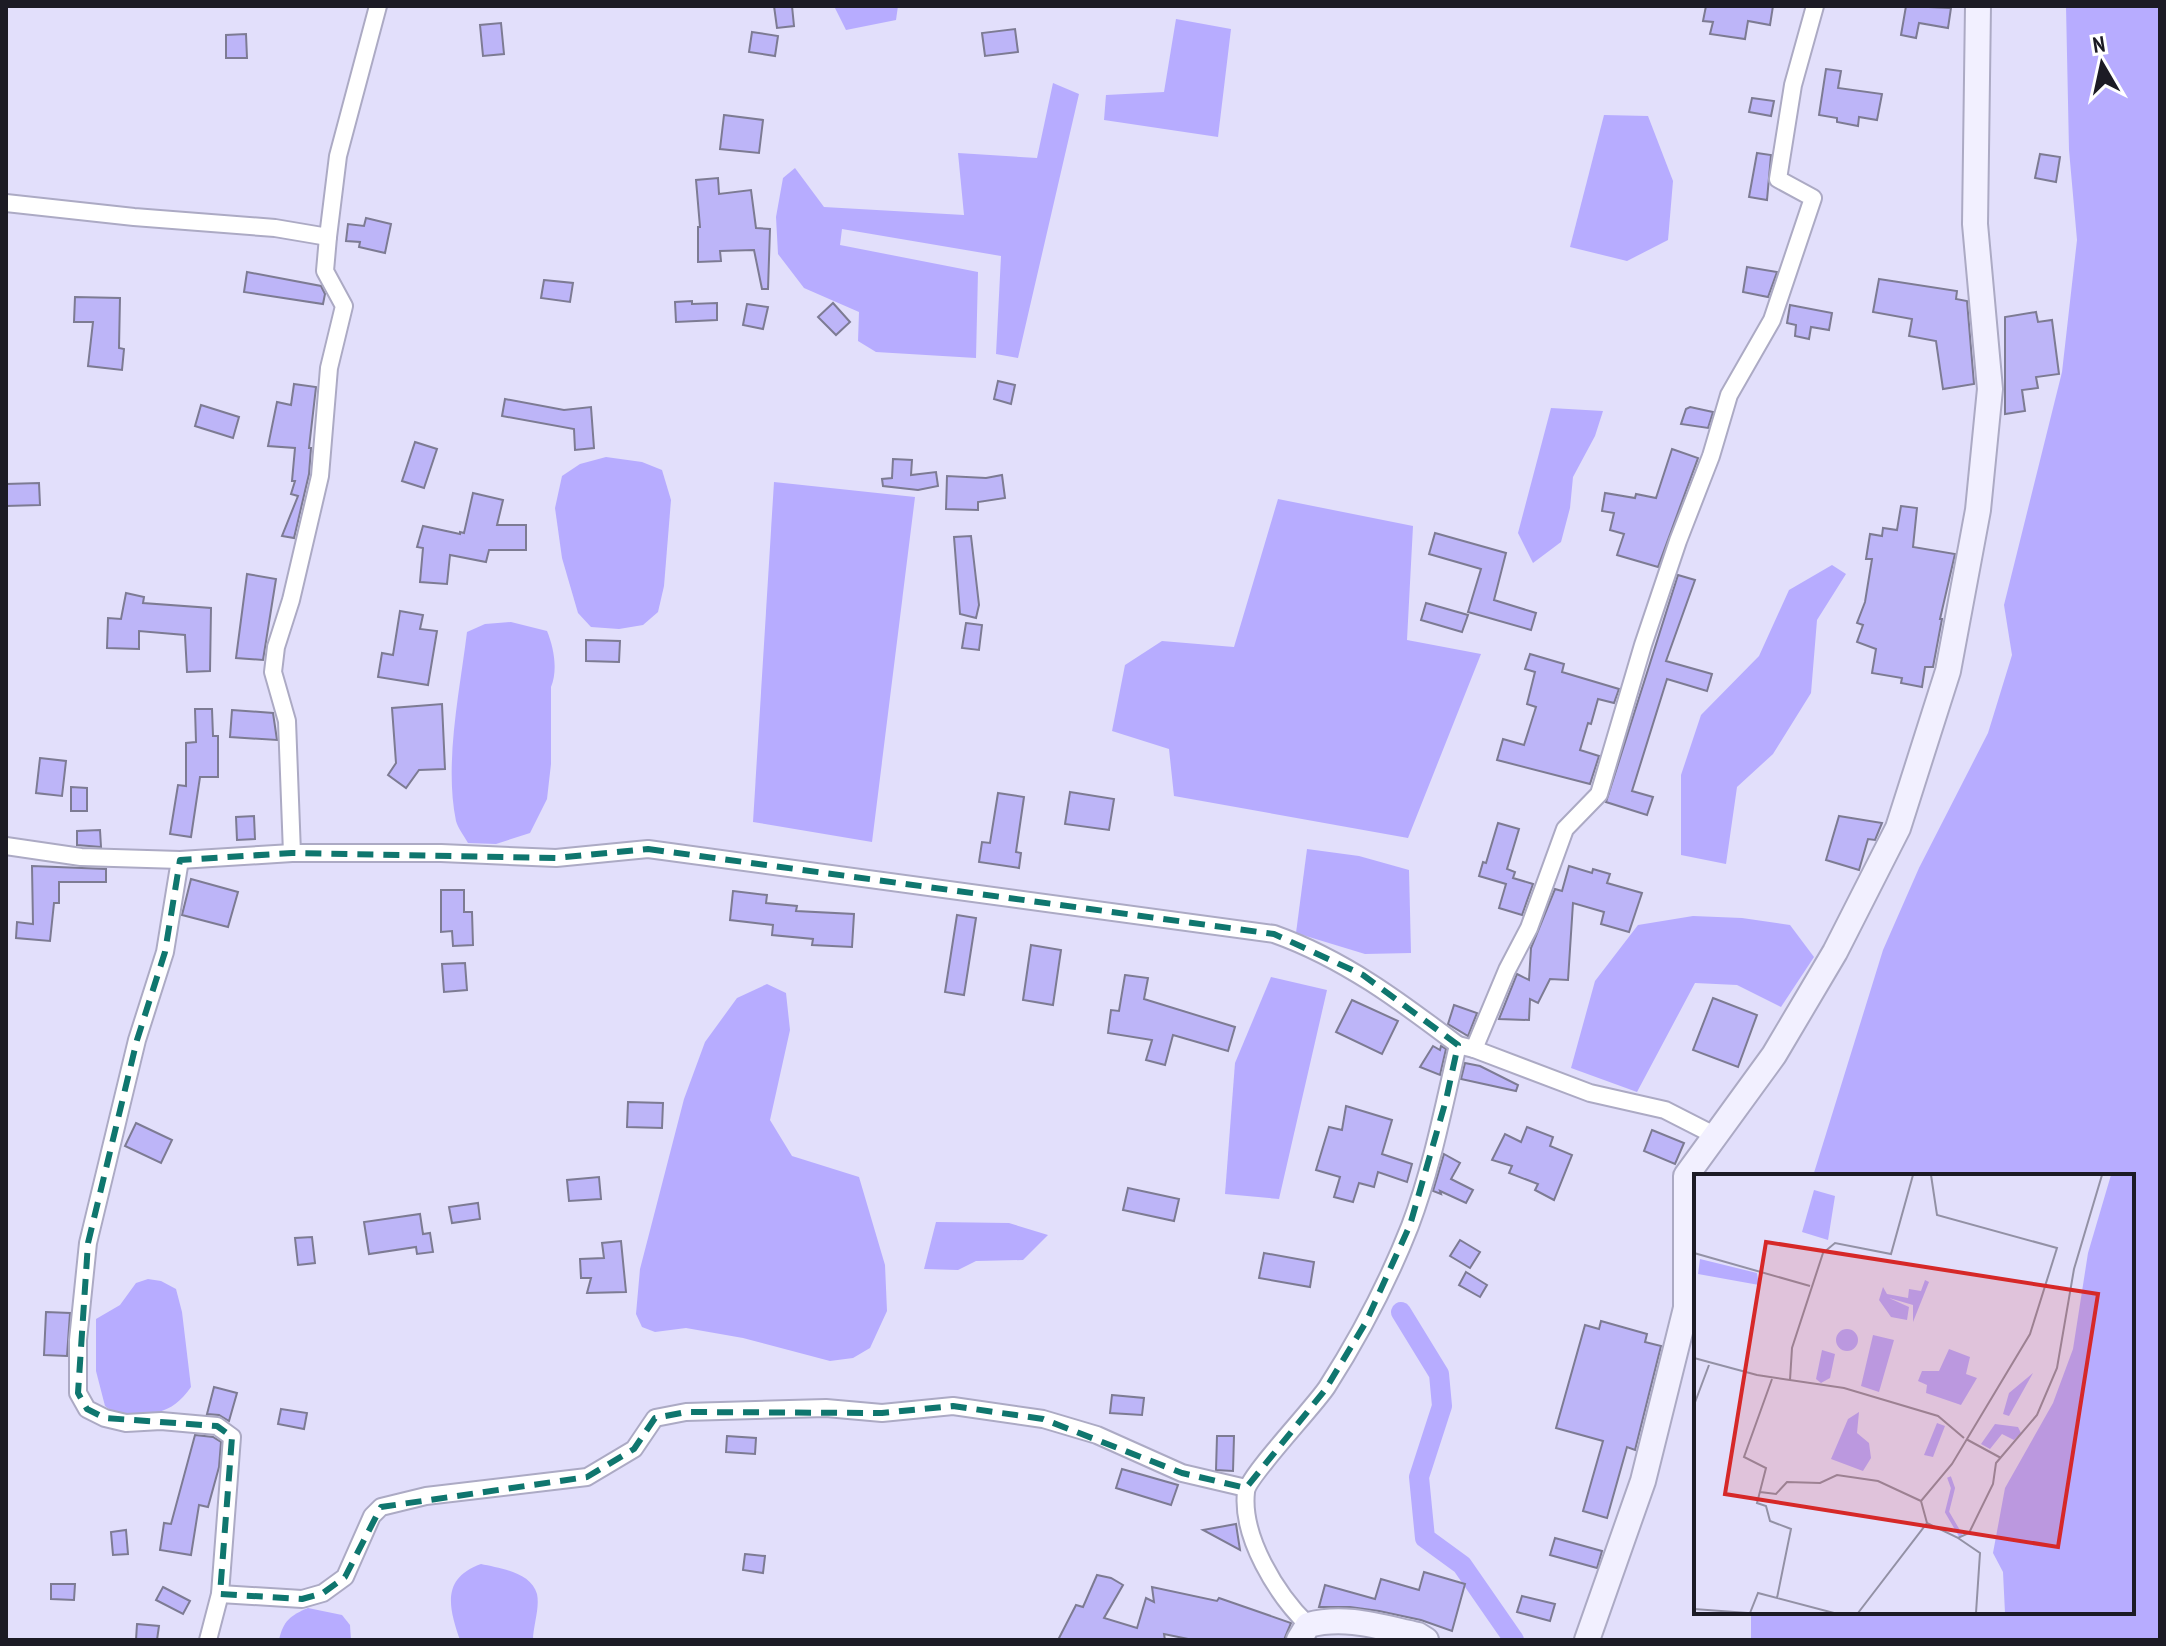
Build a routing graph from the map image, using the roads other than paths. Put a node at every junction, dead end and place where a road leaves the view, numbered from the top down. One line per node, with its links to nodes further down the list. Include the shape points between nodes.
1 (378, 6): 5 (street, via 338,156)
2 (1815, 6): 9 (street, via 1793,85 1778,179 1813,198 1772,320 1729,395 1643,645 1599,794 1565,829 1529,928)
3 (1978, 6): 10 (main road, via 1975,224 1990,389 1978,510 1948,671 1898,828 1835,952 1781,1042)
4 (6, 203): 5 (street)
5 (328, 237): 7 (street, via 325,271 344,306 329,368 320,476 273,672 287,721)
6 (6, 846): 8 (street, via 81,857)
7 (292, 853): 8 (street); 9 (street, via 556,858 648,849 1274,934 1363,975)
8 (180, 860): 12 (street, via 165,952 137,1040 88,1243 78,1393 87,1409 105,1418 217,1426 232,1437)
9 (1466, 1047): 10 (street, via 1590,1093 1665,1110); 11 (street, via 1410,1225 1366,1322 1325,1390)
10 (1714, 1135): 16 (main road, via 1686,1176 1686,1308 1643,1481)
11 (1246, 1488): 12 (street, via 1182,1473 1097,1435 1043,1419 953,1406 882,1413 826,1408 686,1412 655,1418 634,1449 587,1477 426,1496 381,1507 345,1577 323,1593 302,1599); 13 (street, via 1246,1519 1265,1568)
12 (220, 1594): 14 (street)
13 (1304, 1633): 15 (main road, via 1325,1620 1345,1619)
14 (208, 1640)
15 (1426, 1640)
16 (1587, 1640)

